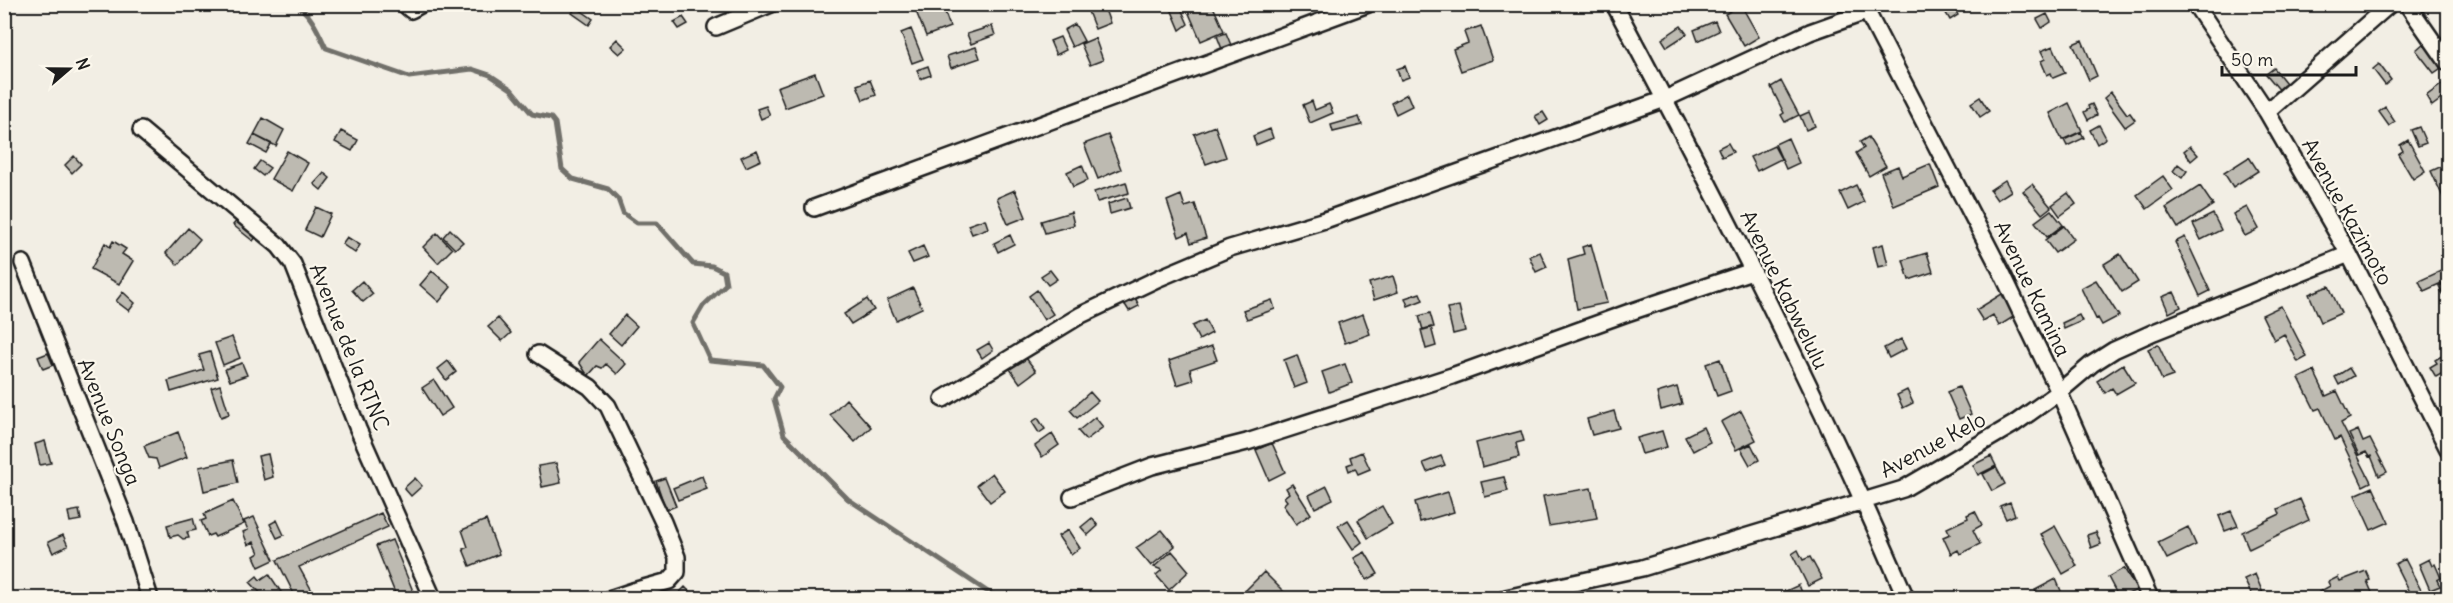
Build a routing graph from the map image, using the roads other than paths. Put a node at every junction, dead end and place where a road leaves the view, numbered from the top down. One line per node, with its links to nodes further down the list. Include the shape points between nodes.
1 (404, 4): 2 (street, via 411,10)
2 (422, 4)
3 (771, 4): 10 (street)
4 (1368, 4): 15 (street)
5 (1614, 4): 12 (street, Avenue Kabwelulu)
6 (2195, 4): 13 (street, Avenue Kazimoto)
7 (2390, 4): 13 (street)
8 (2407, 4): 11 (street)
9 (1865, 8): 12 (street); 20 (street, Avenue Kamina, via 1997,262)
10 (716, 27)
11 (2448, 63)
12 (1665, 99): 18 (street, Avenue Kabwelulu); 21 (street, via 1325,220 1230,249 1159,278 1081,315)
13 (2267, 112): 16 (street, Avenue Kazimoto)
14 (141, 130): 27 (street, Avenue de la RTNC, via 279,246 293,264 358,429)
15 (814, 208)
16 (2349, 254): 20 (street, Avenue Kelo, via 2114,350 2092,363); 22 (street, Avenue Kazimoto)
17 (23, 263): 26 (street, Avenue Songa, via 126,522)
18 (1752, 271): 23 (street, via 1452,376 1247,442 1152,466); 24 (street, Avenue Kabwelulu)
19 (538, 354): 25 (street, via 590,387 608,406 663,522 677,557 677,572 669,581)
20 (2059, 392): 24 (street, Avenue Kelo, via 2014,424 1912,484); 31 (street, Avenue Kamina)
21 (943, 399)
22 (2448, 449)
23 (1072, 497)
24 (1864, 502): 29 (street, Avenue Kelo, via 1642,568); 30 (street, Avenue Kabwelulu)
25 (635, 595): 28 (street)
26 (150, 598)
27 (433, 598)
28 (612, 598)
29 (1506, 598)
30 (1906, 598)
31 (2150, 598)

